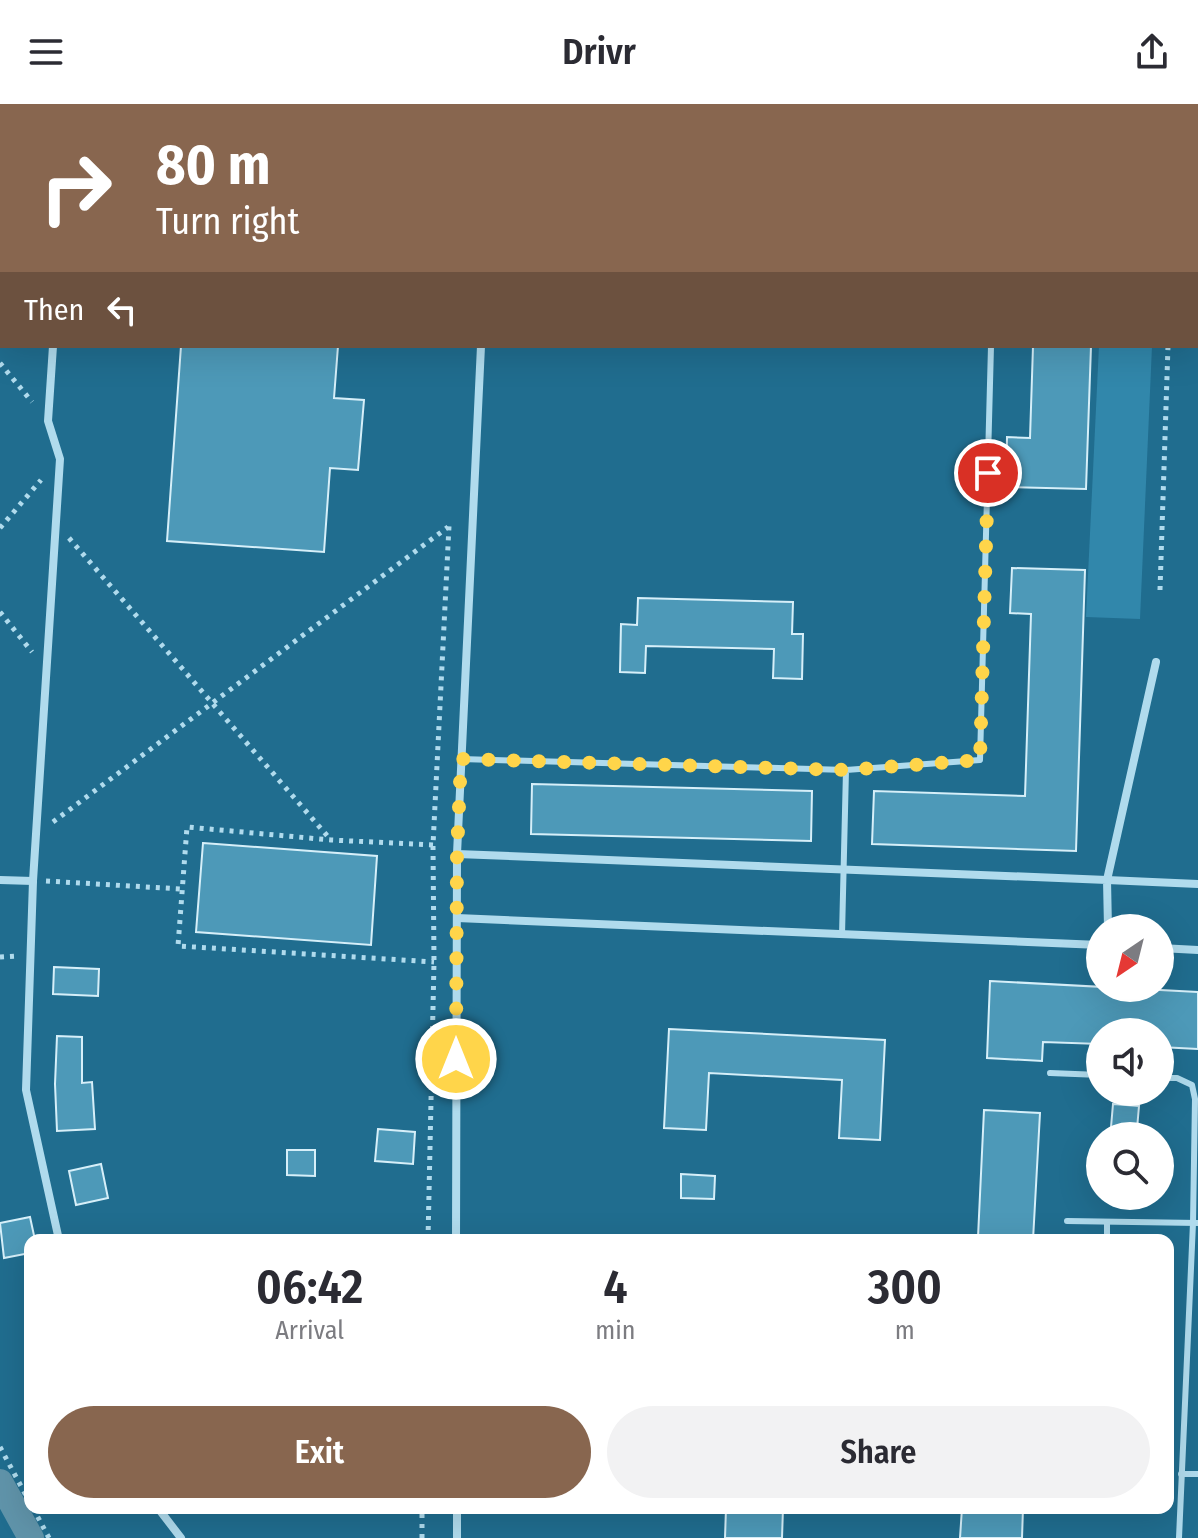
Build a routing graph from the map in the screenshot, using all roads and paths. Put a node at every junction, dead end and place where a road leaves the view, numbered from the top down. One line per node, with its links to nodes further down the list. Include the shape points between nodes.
1 (53, 348): 6 (street)
2 (481, 348): 15 (street)
3 (991, 348): 16 (lane, via 980,760)
4 (1168, 348): 10 (path)
5 (0, 363): 6 (path)
6 (48, 421): 7 (street)
7 (60, 459): 8 (street); 9 (path)
8 (56, 522): 13 (street); 14 (path)
9 (0, 528)
10 (1160, 590)
11 (0, 612): 13 (path)
12 (1156, 662): 23 (street)
13 (47, 671): 17 (street)
14 (213, 704): 17 (path); 18 (path); 19 (path, via 449,526)
15 (461, 759): 16 (lane); 20 (street)
16 (846, 770): 21 (lane)
17 (36, 834): 24 (street)
18 (331, 840): 19 (path); 26 (path, via 187,827)
19 (433, 845): 33 (path)
20 (457, 854): 21 (street); 28 (street)
21 (844, 870): 23 (street); 29 (lane)
22 (0, 880): 24 (street)
23 (1107, 880): 25 (street); 27 (street)
24 (33, 881): 26 (path); 40 (street, via 26,1090)
25 (1198, 884)
26 (181, 889): 33 (path, via 178,946)
27 (1108, 914)
28 (457, 918): 29 (street); 42 (street)
29 (842, 935): 30 (street)
30 (1086, 944)
31 (1174, 949): 32 (street)
32 (1198, 950)
33 (434, 962): 41 (path)
34 (1050, 1073): 35 (lane)
35 (1086, 1074)
36 (1174, 1078): 39 (lane, via 1192,1085)
37 (1067, 1221): 38 (lane)
38 (1107, 1222): 39 (lane); 43 (lane)
39 (1196, 1223): 45 (lane)
40 (58, 1234)
41 (428, 1234)
42 (456, 1234)
43 (1107, 1234)
44 (0, 1447): 47 (path)
45 (1181, 1474): 46 (lane); 56 (lane)
46 (1198, 1474)
47 (24, 1492)
48 (36, 1514): 52 (path)
49 (163, 1514): 53 (street)
50 (422, 1514): 54 (path)
51 (457, 1514): 55 (street)
52 (49, 1538)
53 (181, 1538)
54 (422, 1538)
55 (457, 1538)
56 (1179, 1538)

